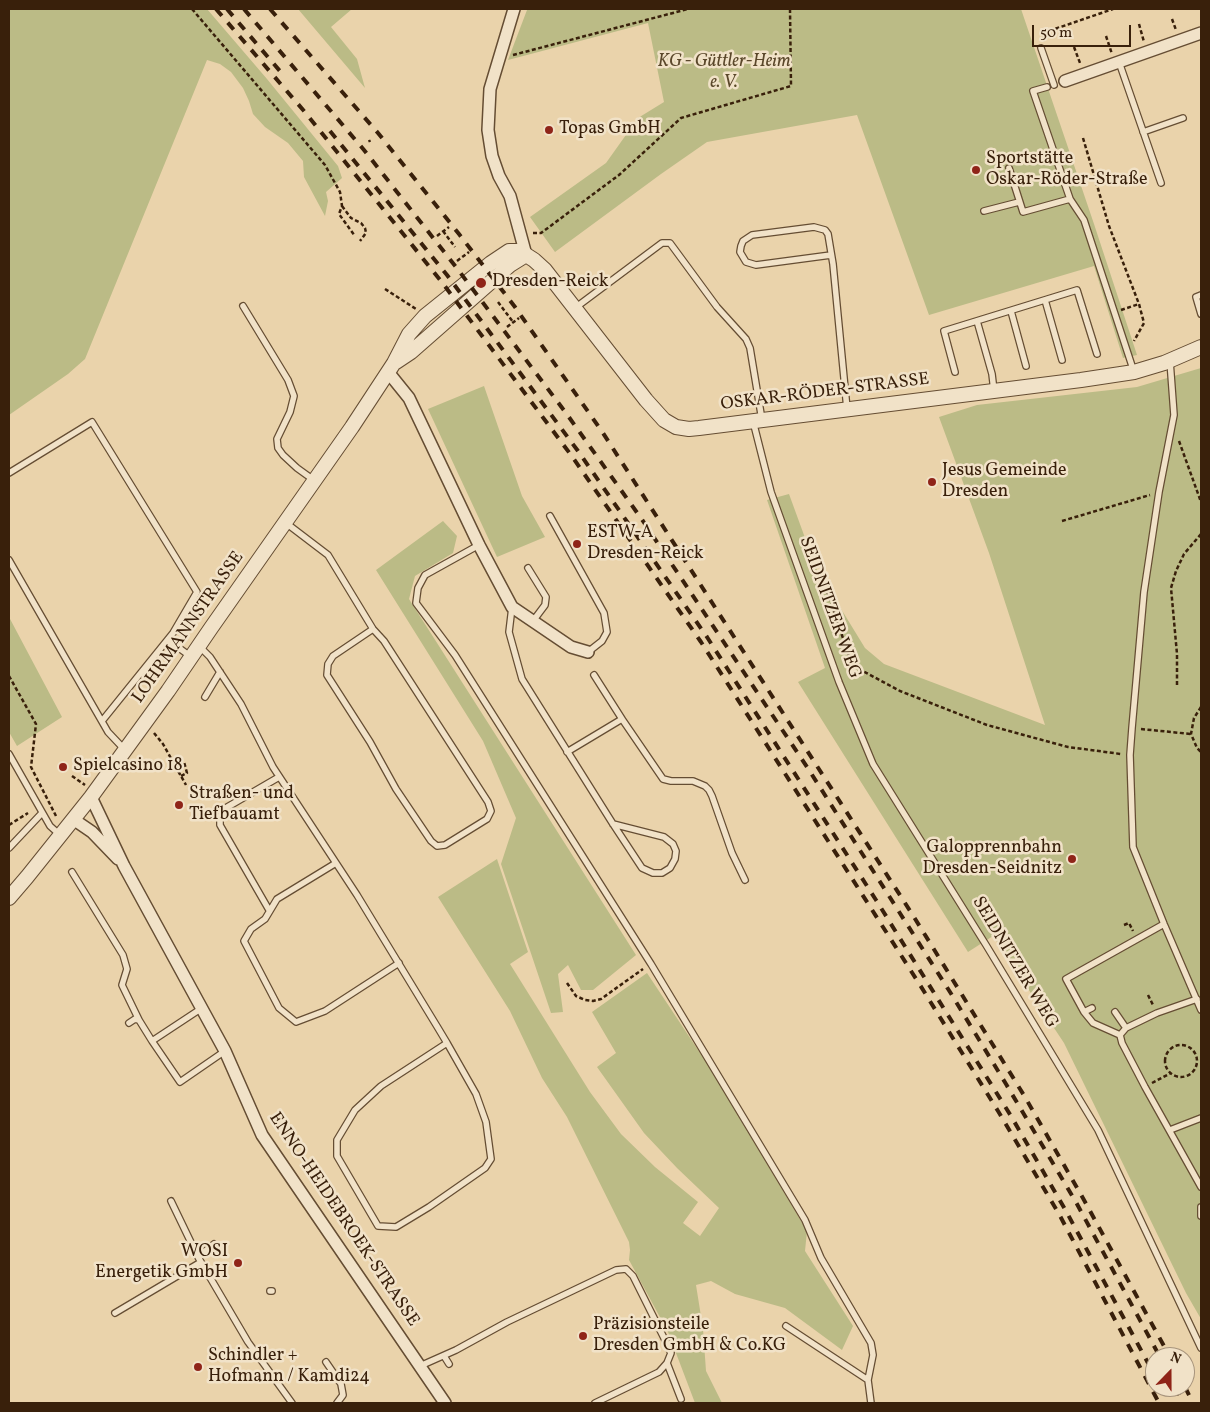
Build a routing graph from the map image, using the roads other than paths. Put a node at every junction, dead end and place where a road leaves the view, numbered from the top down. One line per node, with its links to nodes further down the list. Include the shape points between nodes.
1 (514, 9): 15 (street, via 490,89 488,130 492,156 510,196)
2 (1201, 33): 4 (street)
3 (1041, 48): 6 (lane)
4 (1115, 59): 5 (street); 9 (lane)
5 (1065, 81)
6 (1054, 85)
7 (1047, 87): 12 (lane, via 1033,91)
8 (1184, 118): 9 (lane)
9 (1143, 132): 11 (lane)
10 (1009, 168): 13 (lane)
11 (1161, 184)
12 (1070, 198): 13 (lane, via 1023,212); 31 (lane, via 1084,220)
13 (1019, 202): 14 (lane)
14 (984, 211)
15 (526, 255): 20 (street, OSKAR-RÖDER-STRASSE, via 545,270); 29 (street, LOHRMANNSTRASSE, via 520,251 509,251 425,316 409,334)
16 (831, 255): 16 (lane, via 828,234 814,228 752,235 743,241 740,252 746,262 756,265); 33 (lane)
17 (1201, 295): 22 (lane, via 1196,297)
18 (1045, 300): 21 (lane); 25 (lane, via 1077,290); 26 (lane)
19 (243, 306): 36 (lane, via 288,380 294,396 277,439 278,448)
20 (575, 308): 34 (street, OSKAR-RÖDER-STRASSE, via 664,420 676,427 689,429); 34 (lane, SEIDNITZER WEG, via 662,243 670,243 717,307 746,339 750,348)
21 (1011, 311): 23 (lane); 28 (lane)
22 (1201, 314)
23 (977, 321): 30 (lane, via 944,331); 32 (lane)
24 (1201, 347): 27 (street, OSKAR-RÖDER-STRASSE)
25 (1097, 354)
26 (1062, 360)
27 (1170, 361): 31 (street, OSKAR-RÖDER-STRASSE); 69 (lane, via 1174,415 1144,592 1130,755 1133,847)
28 (1026, 366)
29 (391, 368): 36 (street, LOHRMANNSTRASSE); 39 (street, via 409,398)
30 (955, 372)
31 (1134, 372): 32 (street, OSKAR-RÖDER-STRASSE)
32 (994, 391): 33 (street, OSKAR-RÖDER-STRASSE)
33 (847, 409): 34 (street, OSKAR-RÖDER-STRASSE)
34 (758, 421): 94 (lane, SEIDNITZER WEG, via 771,492 839,682 873,764 1098,1130)
35 (9, 474): 45 (lane, via 92,422 197,592)
36 (314, 481): 38 (street, LOHRMANNSTRASSE)
37 (550, 516): 47 (lane, via 604,613 607,632 602,641)
38 (285, 523): 44 (lane, via 328,555); 46 (street, LOHRMANNSTRASSE)
39 (478, 545): 42 (street); 102 (lane, via 425,575 418,588 416,603 455,655 651,964 805,1220 821,1258 871,1343 873,1354)
40 (9, 560): 52 (lane)
41 (528, 568): 43 (lane, via 546,598 545,605)
42 (512, 607): 43 (street); 54 (lane, via 509,632 522,679)
43 (533, 621): 47 (street, via 571,647)
44 (373, 629): 44 (lane, via 333,656 328,664 328,675 431,841 437,846 445,845 487,819 491,811 384,641)
45 (168, 640): 46 (lane); 52 (lane)
46 (195, 652): 48 (lane, via 210,657); 53 (street, LOHRMANNSTRASSE)
47 (588, 652)
48 (220, 672): 50 (lane); 56 (lane)
49 (594, 675): 51 (lane)
50 (205, 697)
51 (622, 719): 54 (lane); 66 (lane, via 663,778 693,781 708,790)
52 (102, 721): 53 (lane)
53 (125, 750): 57 (street, LOHRMANNSTRASSE)
54 (568, 752): 60 (lane)
55 (9, 754): 58 (lane)
56 (279, 776): 63 (lane); 68 (lane, via 224,809 220,816 220,825)
57 (91, 797): 59 (street, LOHRMANNSTRASSE); 64 (street, ENNO-HEIDEBROEK-STRASSE)
58 (40, 810): 61 (lane, via 50,826); 62 (lane)
59 (73, 819): 61 (street, LOHRMANNSTRASSE); 64 (street, ENNO-HEIDEBROEK-STRASSE, via 92,832)
60 (613, 824): 60 (lane, via 642,868 653,873 662,873 670,868 676,851 664,837)
61 (61, 835): 67 (street, LOHRMANNSTRASSE)
62 (9, 848)
63 (336, 863): 68 (lane, via 277,899); 70 (lane)
64 (124, 866): 72 (street, ENNO-HEIDEBROEK-STRASSE)
65 (72, 872): 77 (lane, via 123,955 127,969 122,985)
66 (745, 880)
67 (9, 898)
68 (270, 910): 70 (lane, via 244,941 278,1008 296,1022 325,1011)
69 (1164, 924): 71 (lane); 75 (lane, via 1066,979)
70 (399, 963): 82 (lane)
71 (1196, 999): 74 (lane); 79 (lane)
72 (202, 1008): 81 (lane); 83 (street, ENNO-HEIDEBROEK-STRASSE)
73 (1092, 1008): 75 (lane)
74 (1201, 1010)
75 (1084, 1012): 80 (lane, via 1093,1023)
76 (1115, 1012): 79 (lane)
77 (138, 1020): 78 (lane); 81 (lane)
78 (129, 1023)
79 (1126, 1028): 80 (lane)
80 (1120, 1035): 85 (lane)
81 (152, 1041): 83 (lane, via 180,1082)
82 (447, 1043): 82 (lane, via 476,1094 486,1122 491,1159 485,1168 396,1227 378,1226 337,1156 336,1140 356,1110 381,1086)
83 (225, 1051): 101 (street, ENNO-HEIDEBROEK-STRASSE, via 262,1134)
84 (1201, 1118): 85 (lane)
85 (1170, 1130): 86 (lane)
86 (1201, 1187)
87 (171, 1201): 91 (lane)
88 (1201, 1207): 89 (lane)
89 (1201, 1216)
90 (214, 1244): 91 (lane)
91 (199, 1259): 92 (lane); 97 (lane)
92 (115, 1313)
93 (786, 1326): 102 (lane)
94 (1201, 1348)
95 (270, 1356): 97 (lane)
96 (444, 1356): 99 (lane, via 507,1322 616,1270 626,1269 633,1276 666,1342 671,1354); 100 (lane); 101 (lane)
97 (262, 1361): 104 (lane)
98 (326, 1362): 105 (lane, via 341,1384 343,1395)
99 (668, 1363): 103 (lane); 107 (lane, via 659,1372)
100 (448, 1364)
101 (420, 1366): 106 (street, ENNO-HEIDEBROEK-STRASSE)
102 (868, 1380): 108 (lane)
103 (681, 1399)
104 (292, 1403)
105 (337, 1403)
106 (445, 1403)
107 (595, 1403)
108 (871, 1403)

